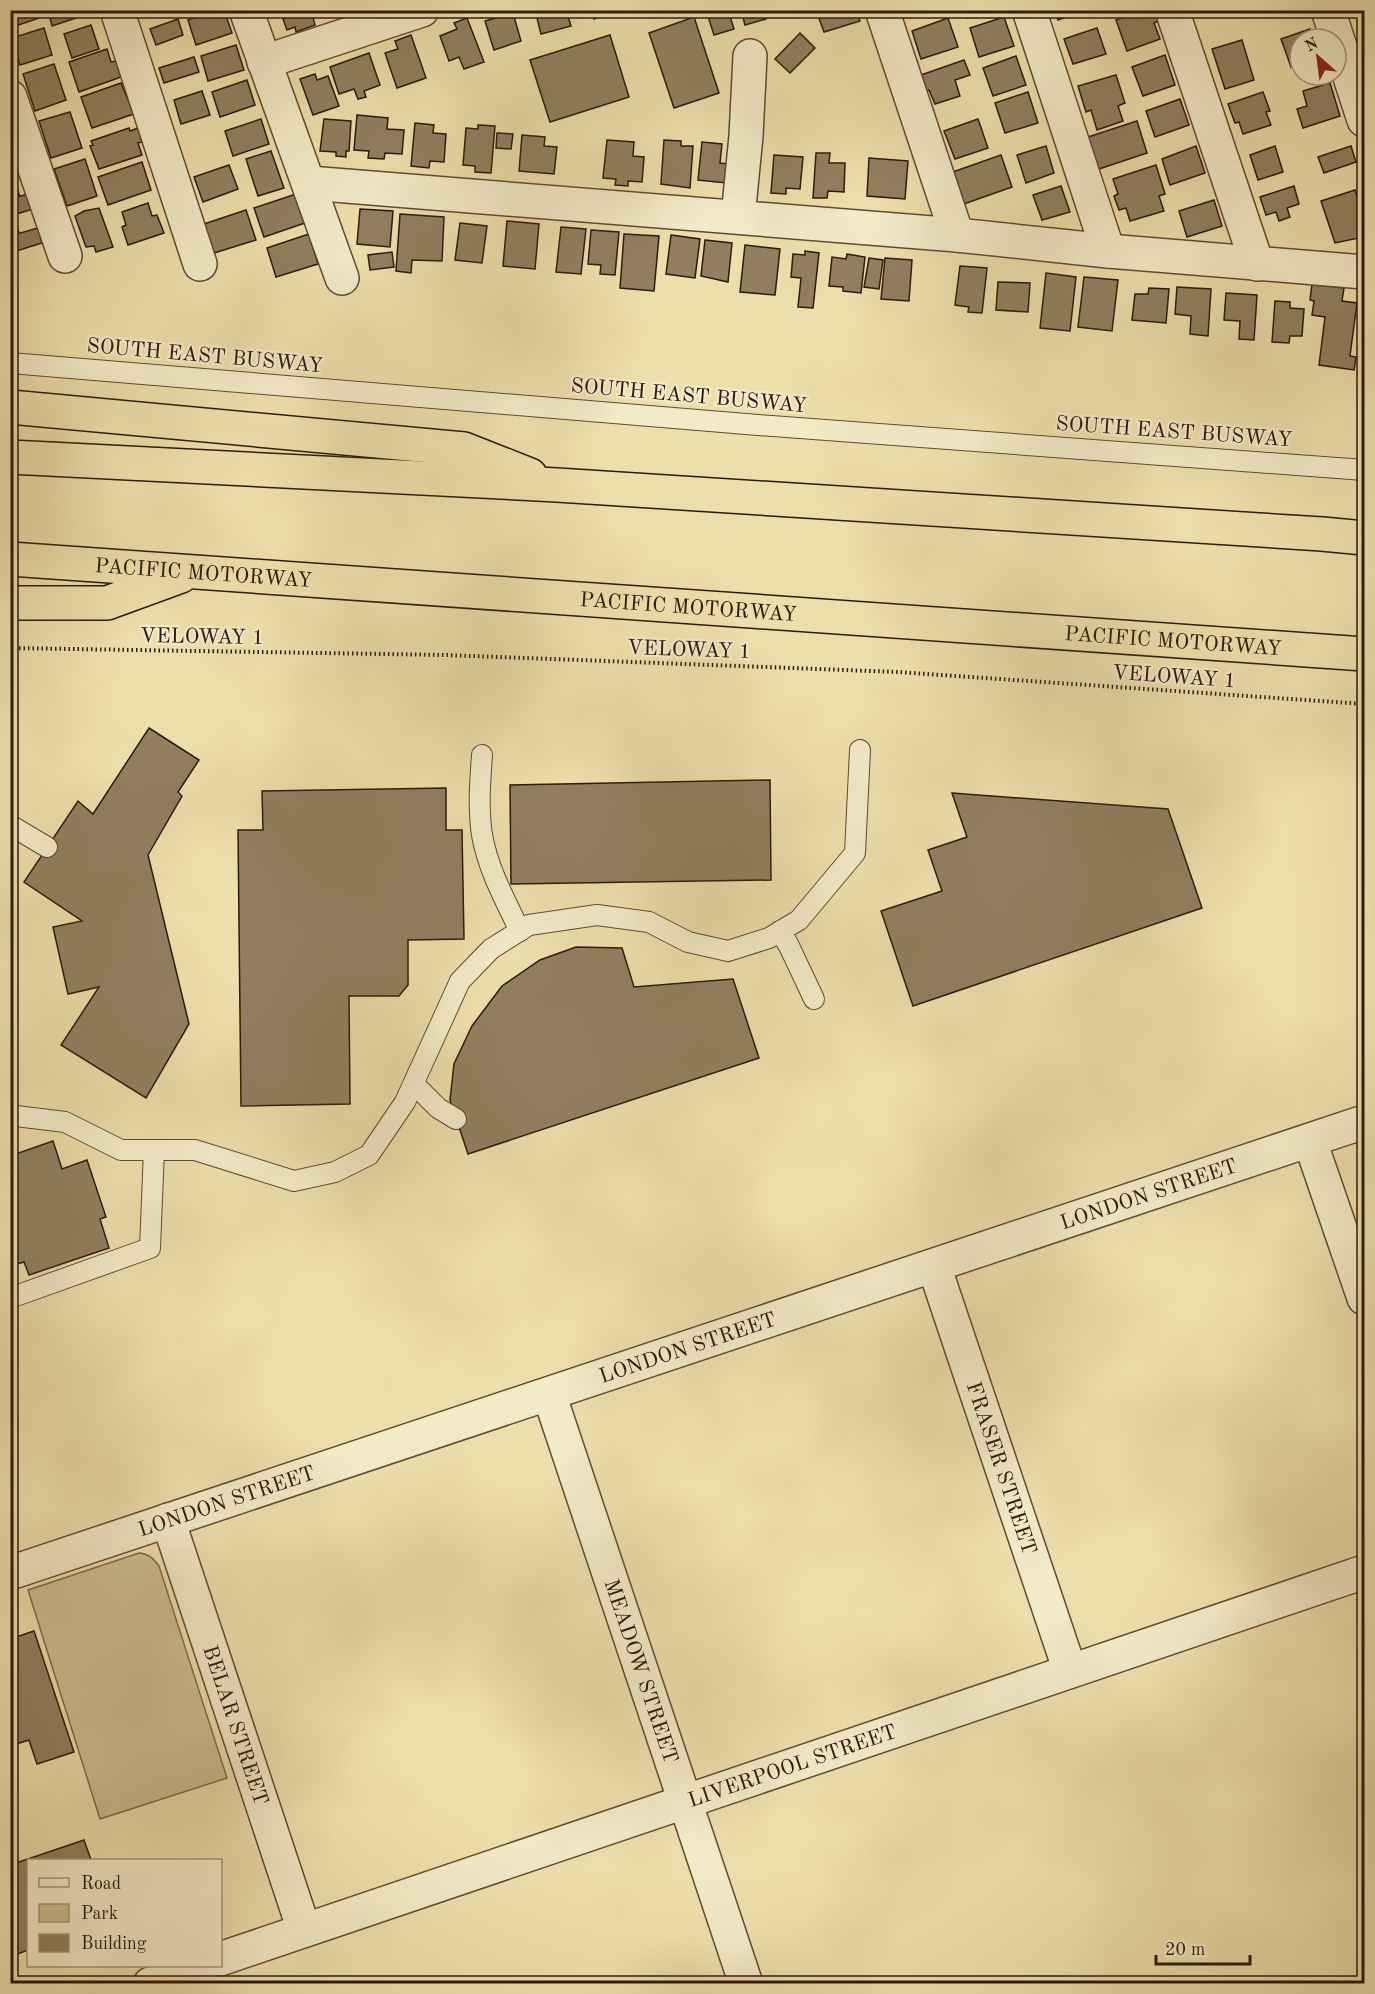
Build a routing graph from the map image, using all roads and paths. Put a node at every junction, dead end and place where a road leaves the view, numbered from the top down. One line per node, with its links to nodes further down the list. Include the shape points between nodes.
1 (117, 10): 17 (street)
2 (246, 10): 9 (street)
3 (422, 10): 9 (street)
4 (882, 10): 14 (street)
5 (1029, 10): 15 (street)
6 (1172, 10): 18 (street)
7 (1328, 10): 11 (street)
8 (750, 56): 13 (street)
9 (264, 62): 12 (street)
10 (10, 97): 16 (street)
11 (1365, 120)
12 (309, 183): 13 (street); 20 (street)
13 (738, 217): 14 (street)
14 (957, 235): 15 (street)
15 (1108, 251): 18 (street)
16 (65, 256)
17 (200, 264)
18 (1257, 264): 19 (street)
19 (1365, 272)
20 (342, 278)
21 (10, 363): 24 (lane, SOUTH EAST BUSWAY)
22 (10, 406): 25 (highway, via 464,448)
23 (10, 457): 25 (highway)
24 (1365, 470)
25 (557, 485): 26 (highway)
26 (1365, 538)
27 (10, 559): 28 (highway, PACIFIC MOTORWAY)
28 (192, 572): 29 (highway, via 107,603); 31 (highway, PACIFIC MOTORWAY)
29 (10, 603)
30 (10, 648): 32 (path, VELOWAY 1, via 445,655 862,671)
31 (1365, 654)
32 (1365, 704)
33 (860, 750): 38 (lane, via 855,853 799,920)
34 (482, 755): 37 (lane, via 482,836)
35 (10, 825): 36 (lane)
36 (47, 847)
37 (520, 931): 38 (lane, via 529,925 597,915 649,922 688,942 728,951); 40 (lane, via 491,949 460,981)
38 (780, 931): 39 (lane)
39 (814, 999)
40 (414, 1084): 42 (lane, via 438,1108); 45 (lane, via 369,1155 335,1172 294,1181 195,1150)
41 (10, 1113): 45 (lane, via 65,1122 121,1150)
42 (456, 1119)
43 (1365, 1122): 44 (street, LONDON STREET)
44 (1310, 1141): 46 (street, LONDON STREET); 48 (street)
45 (154, 1150): 47 (lane, via 150,1248)
46 (934, 1266): 49 (street, LONDON STREET); 53 (street, FRASER STREET)
47 (10, 1298)
48 (1365, 1298)
49 (549, 1394): 50 (street, LONDON STREET); 54 (street, MEADOW STREET)
50 (168, 1520): 52 (street, LONDON STREET); 55 (street, BELAR STREET)
51 (1365, 1572): 53 (street, LIVERPOOL STREET)
52 (10, 1573)
53 (1070, 1671): 54 (street, LIVERPOOL STREET)
54 (685, 1802): 55 (street, LIVERPOOL STREET); 59 (street, MEADOW STREET)
55 (304, 1930): 56 (street, LIVERPOOL STREET)
56 (222, 1958)
57 (196, 1967): 58 (street)
58 (150, 1983)
59 (746, 1983)

